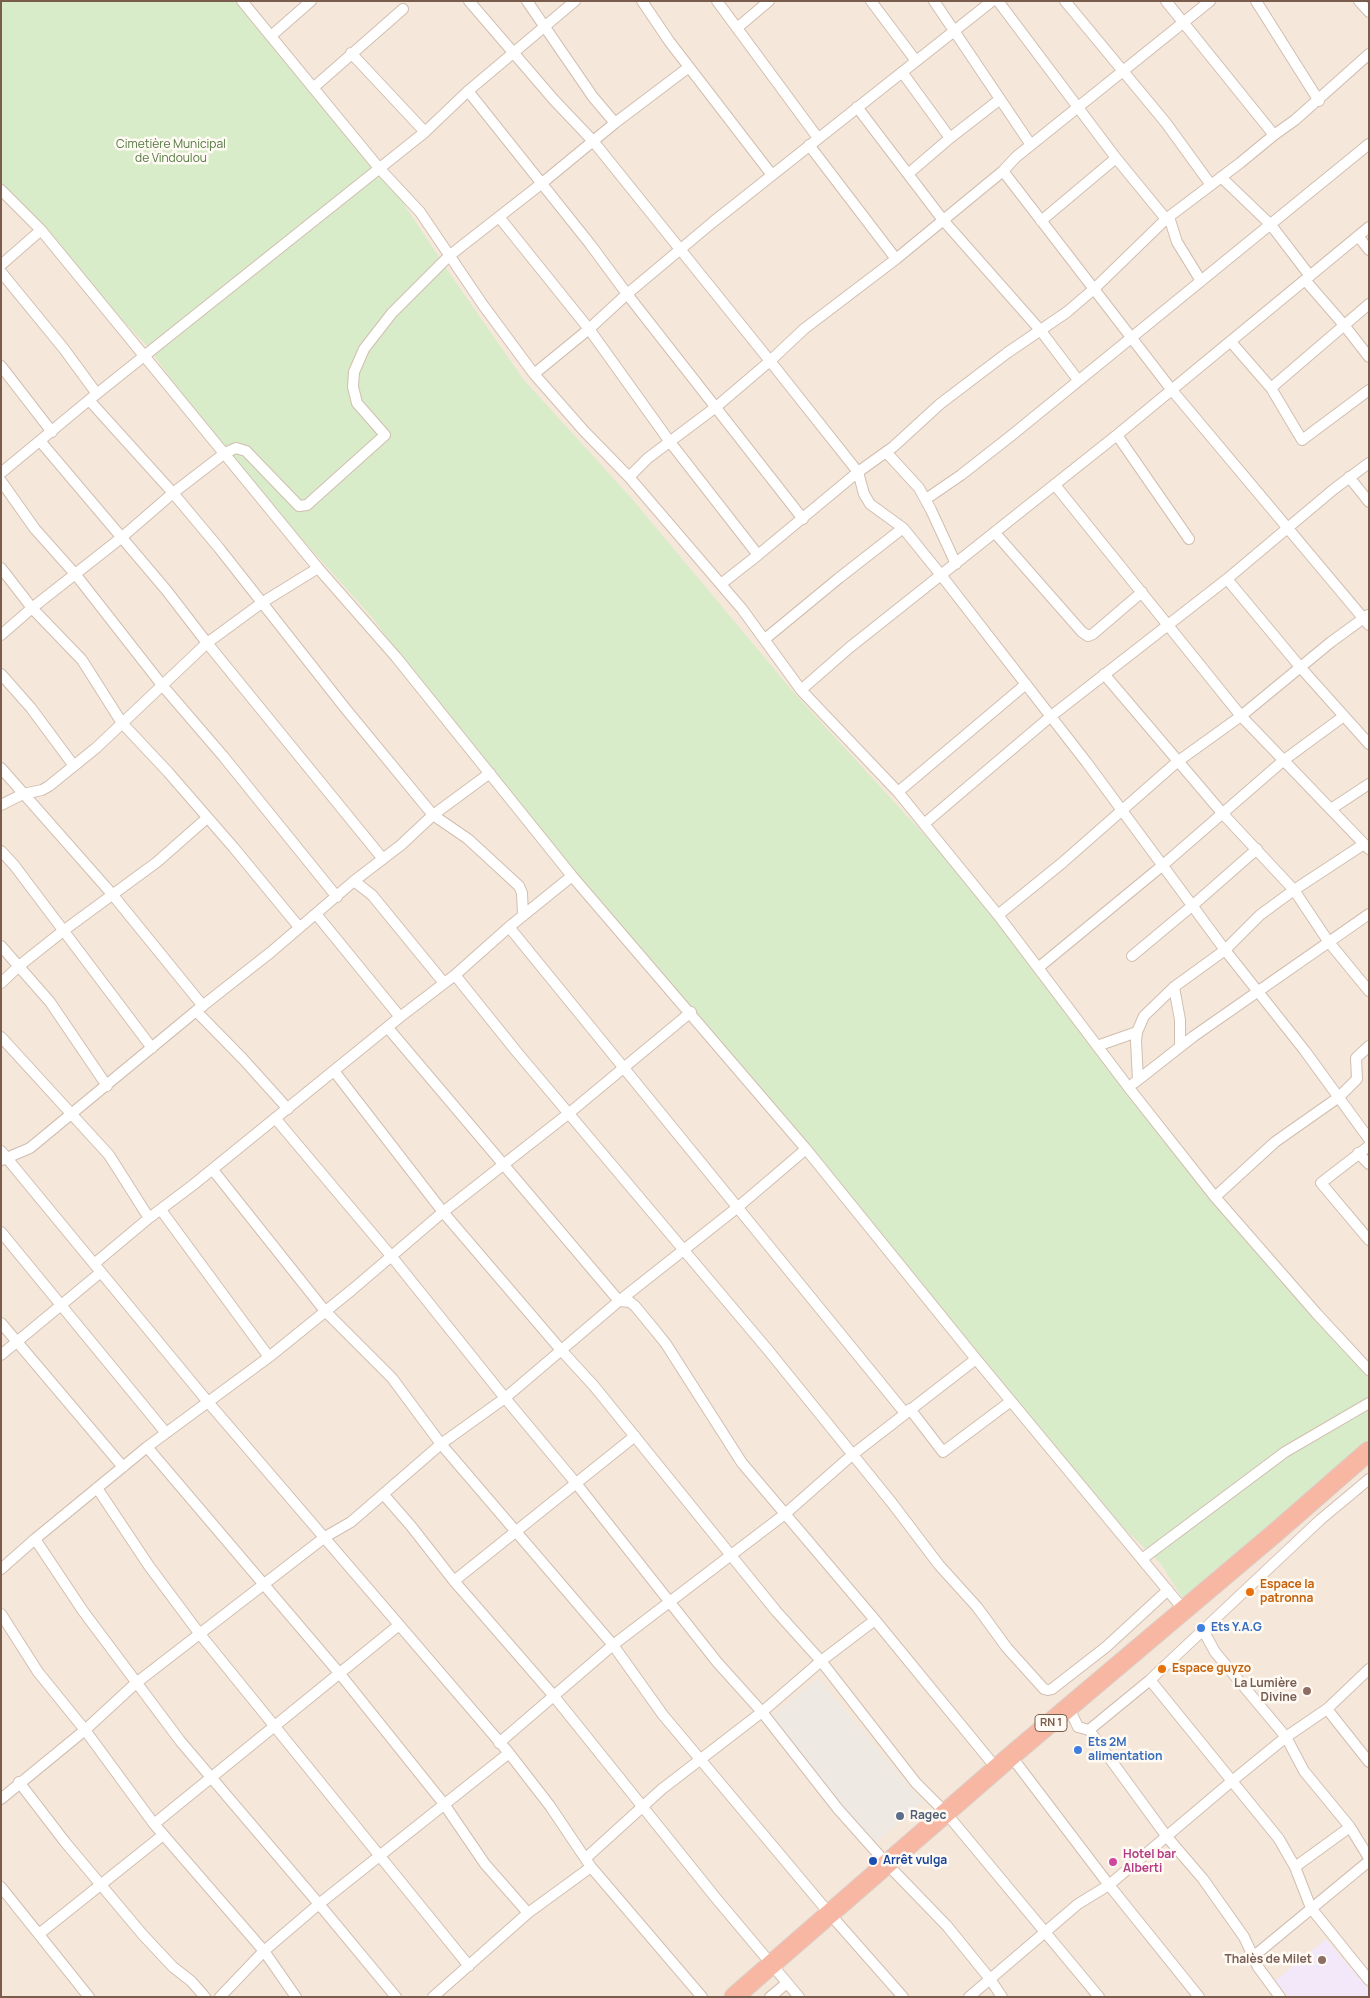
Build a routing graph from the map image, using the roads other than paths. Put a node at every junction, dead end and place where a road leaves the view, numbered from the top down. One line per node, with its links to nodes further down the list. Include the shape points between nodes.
1 (242, 1): 24 (street)
2 (311, 1): 24 (street)
3 (469, 1): 26 (street)
4 (527, 1): 21 (street)
5 (575, 1): 21 (street)
6 (642, 1): 29 (street)
7 (717, 1): 22 (street)
8 (769, 1): 22 (street)
9 (871, 1): 28 (street)
10 (934, 1): 23 (street)
11 (992, 1): 23 (street)
12 (998, 1): 37 (street)
13 (1066, 1): 30 (street)
14 (1166, 1): 20 (street)
15 (1210, 1): 20 (street)
16 (1256, 1): 35 (street)
17 (1359, 1): 19 (street)
18 (403, 9): 25 (street)
19 (1369, 12)
20 (1183, 23): 30 (street); 40 (street)
21 (544, 27): 26 (street); 38 (street)
22 (736, 28): 41 (street)
23 (955, 31): 28 (street); 34 (street)
24 (271, 36): 32 (street)
25 (351, 53): 32 (street); 39 (street)
26 (515, 53): 33 (street); 43 (street)
27 (1369, 54): 35 (street)
28 (916, 61): 31 (street)
29 (689, 67): 38 (street); 51 (street)
30 (1122, 71): 37 (street); 54 (street)
31 (902, 72): 36 (street); 42 (street)
32 (313, 88): 48 (street)
33 (468, 91): 39 (street); 53 (street)
34 (999, 100): 42 (street); 46 (street)
35 (1318, 101): 40 (street)
36 (856, 107): 41 (street); 50 (street)
37 (1078, 107): 46 (street); 47 (street)
38 (615, 123): 43 (street)
39 (425, 132): 48 (street)
40 (1274, 135): 52 (street)
41 (818, 138): 45 (street)
42 (950, 138): 50 (street)
43 (593, 141): 53 (street); 64 (street)
44 (1369, 144): 60 (street)
45 (809, 145): 51 (street); 67 (street)
46 (1031, 145): 49 (street)
47 (1116, 158): 57 (street); 59 (street)
48 (379, 168): 66 (street, via 420,212); 80 (street)
49 (1003, 171): 58 (street); 59 (street)
50 (908, 174): 58 (street)
51 (772, 175): 64 (street)
52 (1222, 177): 54 (street); 60 (street)
53 (541, 184): 56 (street); 73 (street)
54 (1211, 184): 57 (street)
55 (1, 190): 62 (street)
56 (498, 218): 66 (street); 76 (street)
57 (1167, 218): 71 (street, via 1177,242); 72 (street)
58 (943, 220): 67 (street); 77 (street)
59 (1041, 221): 72 (street)
60 (1271, 225): 70 (street); 71 (street)
61 (1369, 226): 63 (street)
62 (41, 230): 68 (street); 80 (street)
63 (1358, 236): 65 (street); 70 (street)
64 (681, 250): 73 (street); 82 (street)
65 (1369, 250)
66 (449, 256): 84 (street); 96 (street, via 392,313 364,349 354,372 357,403 384,435 308,505 299,506 246,451 236,448)
67 (896, 259): 82 (street, via 824,312)
68 (1, 265)
69 (1, 272): 89 (street)
70 (1308, 278): 75 (street); 79 (street)
71 (1201, 281): 78 (street)
72 (1095, 288): 77 (street); 78 (street)
73 (627, 294): 76 (street); 90 (street)
74 (1369, 304): 75 (street)
75 (1344, 325): 81 (street); 86 (street)
76 (589, 329): 84 (street); 94 (street)
77 (1041, 331): 85 (street); 95 (street, via 940,404)
78 (1131, 338): 85 (street); 87 (street)
79 (1231, 342): 86 (street); 87 (street)
80 (144, 357): 89 (street); 96 (street)
81 (1369, 357)
82 (770, 361): 90 (street); 99 (street)
83 (1, 366): 91 (street)
84 (534, 374): 100 (street)
85 (1078, 380): 105 (street, via 961,476)
86 (1271, 388): 88 (street, via 1302,440)
87 (1171, 389): 92 (street); 109 (street)
88 (1369, 390)
89 (93, 397): 91 (street); 104 (street)
90 (716, 407): 94 (street); 107 (street)
91 (52, 432): 93 (street)
92 (1118, 435): 103 (street); 112 (street)
93 (40, 441): 98 (street); 111 (street)
94 (670, 442): 100 (street); 113 (street)
95 (886, 452): 99 (street); 105 (street)
96 (225, 454): 104 (street); 116 (street)
97 (1369, 463): 101 (street)
98 (3, 468)
99 (858, 472): 107 (street); 108 (street, via 870,504)
100 (629, 477): 120 (street)
101 (1348, 477): 106 (street); 109 (street)
102 (1, 481): 117 (street, via 35,529)
103 (1055, 485): 110 (street); 121 (street)
104 (172, 493): 111 (street); 122 (street)
105 (926, 499): 114 (street)
106 (1369, 502)
107 (803, 519): 113 (street)
108 (903, 528): 118 (street); 127 (street)
109 (1287, 528): 119 (street); 124 (street)
110 (995, 533): 114 (street); 121 (street, via 1088,636)
111 (121, 538): 117 (street); 128 (street)
112 (1189, 539)
113 (758, 555): 120 (street)
114 (956, 564): 118 (street)
115 (1, 568): 123 (street)
116 (318, 568): 122 (street); 144 (street, via 396,657)
117 (76, 575): 123 (street); 133 (street)
118 (941, 575): 132 (street); 134 (street)
119 (1227, 579): 125 (street); 129 (street)
120 (720, 584): 127 (street)
121 (1142, 592): 125 (street)
122 (263, 602): 128 (street); 152 (street)
123 (32, 608): 126 (street); 138 (street, via 82,660)
124 (1367, 619): 129 (street, via 1331,642)
125 (1168, 624): 131 (street); 135 (street)
126 (1, 635)
127 (765, 639): 134 (street)
128 (207, 643): 133 (street); 158 (street)
129 (1301, 668): 135 (street); 136 (street)
130 (1, 674): 142 (street)
131 (1104, 674): 137 (street); 141 (street)
132 (1026, 684): 137 (street); 146 (street)
133 (162, 685): 138 (street); 164 (street, via 229,762)
134 (801, 690): 146 (street)
135 (1240, 716): 140 (street); 141 (street)
136 (1344, 716): 139 (street); 140 (street)
137 (1050, 717): 150 (street); 154 (street)
138 (122, 723): 142 (street); 153 (street)
139 (1369, 744)
140 (1284, 760): 149 (street); 151 (street)
141 (1178, 762): 150 (street); 151 (street)
142 (74, 766): 147 (street, via 42,790)
143 (1, 768): 147 (street)
144 (490, 773): 152 (street); 160 (street)
145 (1369, 784): 149 (street)
146 (898, 792): 154 (street)
147 (23, 794): 148 (street); 163 (street)
148 (1, 805)
149 (1331, 808): 155 (street)
150 (1121, 810): 159 (street); 169 (street)
151 (1223, 814): 156 (street); 159 (street)
152 (434, 815): 158 (street); 168 (street, via 468,839 519,886)
153 (207, 818): 163 (street, via 157,862); 170 (street)
154 (924, 824): 169 (street)
155 (1366, 847): 162 (street)
156 (1257, 849): 162 (street); 165 (street)
157 (1, 851): 172 (street)
158 (383, 859): 161 (street)
159 (1163, 865): 165 (street); 178 (street)
160 (572, 876): 168 (street); 186 (street)
161 (354, 882): 164 (street); 181 (street, via 372,895)
162 (1294, 890): 173 (street); 175 (street, via 1260,915)
163 (112, 894): 172 (street); 185 (street)
164 (337, 897): 166 (street)
165 (1192, 906): 175 (street); 176 (street)
166 (316, 914): 170 (street); 187 (street)
167 (1369, 914): 173 (street)
168 (524, 915): 171 (street)
169 (998, 915): 178 (street)
170 (300, 927): 185 (street)
171 (509, 927): 179 (street); 195 (street)
172 (64, 932): 177 (street); 194 (street)
173 (1328, 941): 183 (street); 184 (street)
174 (1, 946): 177 (street)
175 (1225, 950): 182 (street); 184 (street)
176 (1132, 956)
177 (19, 966): 180 (street); 198 (street, via 50,1002)
178 (1038, 968): 191 (street)
179 (455, 975): 181 (street); 202 (street)
180 (1, 983)
181 (444, 983): 187 (street)
182 (1174, 987): 189 (street, via 1144,1016); 193 (street, via 1180,1020)
183 (1369, 991)
184 (1259, 992): 193 (street); 200 (street)
185 (200, 1009): 194 (street); 201 (street)
186 (690, 1012): 195 (street); 207 (street)
187 (400, 1017): 188 (street)
188 (388, 1028): 196 (street); 210 (street)
189 (1137, 1032): 191 (street); 197 (street)
190 (1, 1037): 203 (street)
191 (1097, 1046): 199 (street)
192 (1369, 1046): 200 (street, via 1356,1058 1357,1079)
193 (1180, 1047): 197 (street)
194 (152, 1048): 198 (street)
195 (623, 1068): 202 (street); 214 (street)
196 (334, 1071): 201 (street); 216 (street)
197 (1138, 1080): 199 (street)
198 (107, 1086): 203 (street)
199 (1129, 1088): 213 (street)
200 (1339, 1097): 205 (street); 213 (street, via 1275,1142)
201 (288, 1110): 204 (street)
202 (568, 1114): 210 (street); 220 (street)
203 (72, 1115): 209 (street, via 30,1148); 217 (street, via 109,1155)
204 (275, 1118): 212 (street); 221 (street)
205 (1369, 1139)
206 (1369, 1146): 208 (street)
207 (806, 1149): 214 (street); 231 (street)
208 (1358, 1153): 211 (street); 219 (street, via 1321,1183)
209 (3, 1157): 222 (street)
210 (502, 1164): 216 (street); 223 (street)
211 (1369, 1164)
212 (213, 1170): 215 (street); 225 (street)
213 (1215, 1197): 232 (street)
214 (738, 1207): 220 (street); 237 (street)
215 (161, 1210): 217 (street); 230 (street)
216 (443, 1212): 221 (street); 228 (street)
217 (150, 1218): 222 (street)
218 (1, 1232): 224 (street)
219 (1369, 1240)
220 (683, 1250): 223 (street); 243 (street)
221 (392, 1257): 225 (street); 233 (street)
222 (97, 1268): 224 (street); 235 (street)
223 (618, 1301): 228 (street); 250 (street, via 630,1302 654,1328 742,1464)
224 (62, 1304): 227 (street); 238 (street)
225 (325, 1311): 230 (street); 240 (street, via 392,1378)
226 (1, 1322): 227 (street)
227 (18, 1341): 229 (street); 245 (street)
228 (561, 1350): 233 (street); 239 (street)
229 (1, 1355)
230 (269, 1357): 235 (street)
231 (976, 1359): 234 (street); 237 (street)
232 (1369, 1370)
233 (505, 1398): 240 (street); 246 (street)
234 (1010, 1401): 237 (street, via 943,1452); 255 (street)
235 (208, 1402): 238 (street); 252 (street)
236 (1369, 1403): 255 (street, via 1285,1452)
237 (907, 1411): 243 (street)
238 (166, 1433): 241 (street)
239 (635, 1436): 246 (street); 254 (street)
240 (441, 1444): 249 (street); 251 (street)
241 (147, 1447): 245 (street); 258 (street)
242 (1369, 1451): 244 (highway, RN 1)
243 (852, 1455): 250 (street); 259 (street, via 1007,1648 1044,1689 1052,1689 1106,1647)
244 (1352, 1465): 247 (street); 261 (highway, RN 1)
245 (123, 1467): 248 (street)
246 (575, 1482): 251 (street); 260 (street)
247 (1368, 1482): 265 (street, via 1320,1520)
248 (97, 1488): 253 (street); 266 (street)
249 (384, 1494): 252 (street, via 351,1522); 257 (street)
250 (785, 1514): 254 (street); 263 (street)
251 (515, 1533): 257 (street); 267 (street)
252 (325, 1537): 258 (street); 264 (street)
253 (35, 1539): 256 (street); 272 (street, via 82,1611)
254 (731, 1556): 260 (street); 268 (street)
255 (1142, 1559): 259 (street)
256 (1, 1570)
257 (454, 1580): 273 (street)
258 (262, 1584): 266 (street); 270 (street)
259 (1168, 1590): 261 (street)
260 (669, 1602): 267 (street); 276 (street)
261 (1184, 1610): 274 (highway, RN 1)
262 (1, 1614): 278 (street, via 38,1672)
263 (875, 1620): 268 (street); 286 (street)
264 (399, 1625): 270 (street); 281 (street)
265 (1203, 1630): 271 (street); 280 (street, via 1215,1652)
266 (199, 1633): 272 (street); 277 (street)
267 (613, 1646): 273 (street); 284 (street, via 663,1715)
268 (821, 1661): 276 (street); 293 (street, via 916,1782)
269 (1369, 1668): 275 (street)
270 (340, 1674): 277 (street); 291 (street)
271 (1150, 1680): 279 (street); 288 (street)
272 (136, 1683): 278 (street); 287 (street)
273 (553, 1695): 281 (street); 292 (street)
274 (1069, 1708): 279 (street, via 1078,1727); 283 (highway, RN 1)
275 (1327, 1708): 280 (street); 285 (street)
276 (762, 1712): 284 (street); 301 (street, via 838,1809)
277 (274, 1726): 287 (street); 298 (street)
278 (85, 1730): 289 (street); 294 (street)
279 (1089, 1730): 297 (street)
280 (1286, 1737): 288 (street); 295 (street, via 1304,1771)
281 (499, 1744): 282 (street)
282 (509, 1753): 291 (street); 300 (street)
283 (1011, 1756): 286 (highway, RN 1); 304 (street)
284 (700, 1758): 292 (street); 309 (street)
285 (1369, 1762)
286 (997, 1769): 293 (highway, RN 1)
287 (210, 1777): 294 (street); 306 (street)
288 (1232, 1781): 297 (street); 302 (street, via 1279,1839)
289 (19, 1782): 290 (street); 303 (street)
290 (1, 1798)
291 (444, 1804): 298 (street); 308 (street, via 485,1864)
292 (643, 1808): 300 (street); 314 (street)
293 (946, 1813): 301 (highway, RN 1); 310 (street)
294 (154, 1824): 296 (street)
295 (1350, 1827): 299 (street); 302 (street)
296 (163, 1836): 303 (street); 312 (street)
297 (1167, 1837): 304 (street); 313 (street, via 1203,1880)
298 (379, 1856): 306 (street); 315 (street)
299 (1369, 1860): 307 (street)
300 (588, 1862): 308 (street); 325 (street)
301 (887, 1864): 309 (highway, RN 1); 316 (street, via 947,1926)
302 (1295, 1867): 307 (street)
303 (102, 1885): 311 (street); 320 (street, via 173,1968)
304 (1110, 1885): 310 (street, via 1078,1904); 333 (street)
305 (1, 1887): 311 (street)
306 (319, 1904): 312 (street); 323 (street)
307 (1311, 1908): 313 (street); 317 (street)
308 (528, 1913): 315 (street)
309 (829, 1913): 314 (highway, RN 1); 329 (street)
310 (1045, 1931): 316 (street); 332 (street)
311 (39, 1934): 319 (street)
312 (264, 1951): 321 (street); 322 (street)
313 (1254, 1956): 334 (street, via 1258,1967)
314 (771, 1965): 318 (street); 326 (highway, RN 1)
315 (469, 1966): 324 (street)
316 (990, 1979): 330 (street); 331 (street)
317 (1369, 1980)
318 (787, 1983): 327 (street); 328 (street)
319 (89, 1997)
320 (205, 1997)
321 (220, 1997)
322 (296, 1997)
323 (396, 1997)
324 (433, 1997)
325 (702, 1997)
326 (734, 1997)
327 (770, 1997)
328 (799, 1997)
329 (903, 1997)
330 (969, 1997)
331 (1002, 1997)
332 (1099, 1997)
333 (1199, 1997)
334 (1280, 1997)

